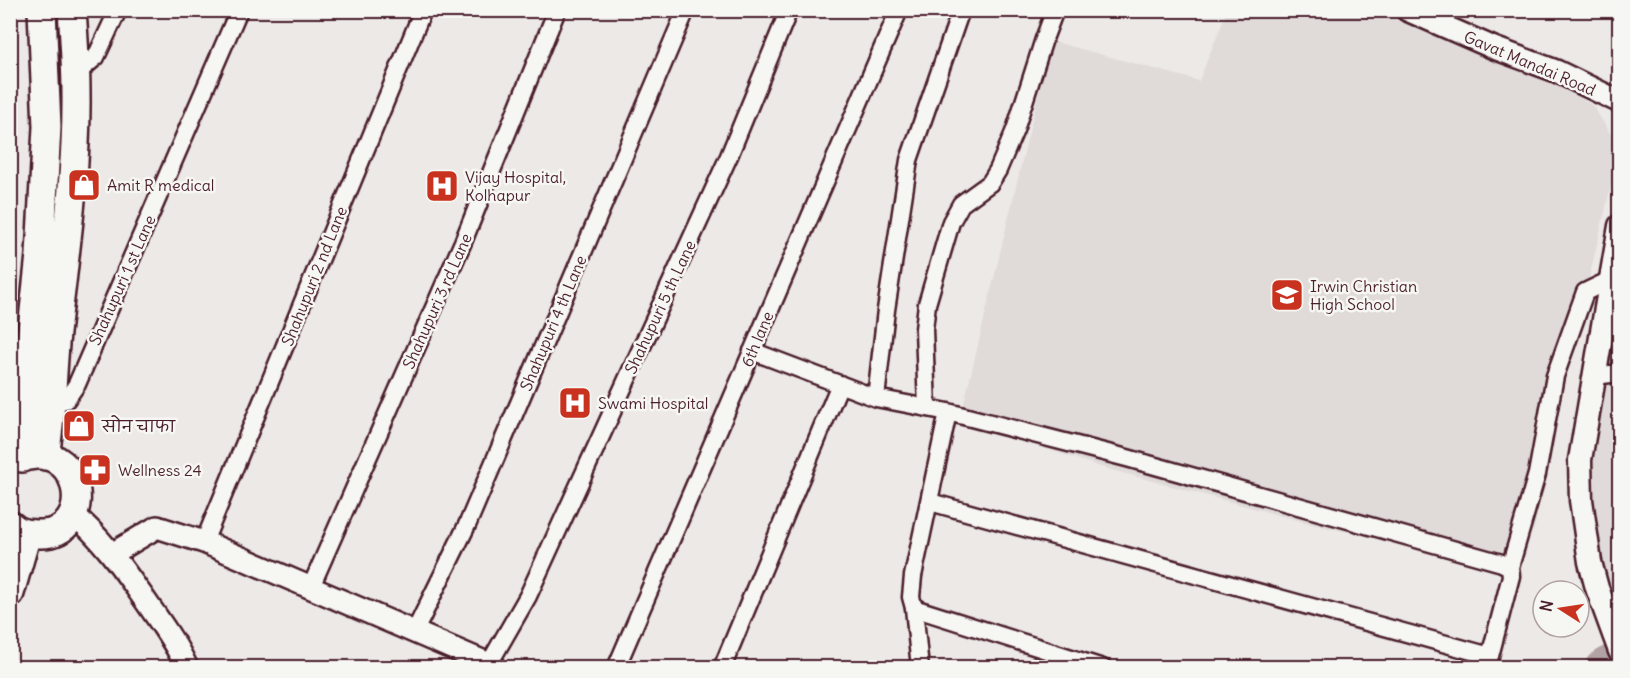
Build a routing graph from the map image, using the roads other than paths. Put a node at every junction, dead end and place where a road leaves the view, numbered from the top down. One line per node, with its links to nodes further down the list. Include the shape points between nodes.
1 (42, 10): 25 (highway, via 47,127 40,255 21,433)
2 (72, 10): 13 (highway)
3 (118, 10): 13 (street, via 96,57)
4 (239, 10): 22 (street, Shahupuri 1 st Lane, via 78,384 66,400)
5 (423, 10): 29 (street, Shahupuri 2 nd Lane)
6 (557, 10): 32 (street, Shahupuri 3 rd Lane, via 463,242)
7 (686, 10): 35 (street, Shahupuri 4 th Lane, via 468,524)
8 (789, 10): 38 (street, Shahupuri 5 th Lane, via 729,156 528,596)
9 (899, 10): 17 (street, 6th lane)
10 (961, 10): 21 (street, via 909,160)
11 (1055, 10): 23 (street, via 998,170 990,183 961,204 951,222 926,312)
12 (1407, 10): 14 (street, Gavat Mandai Road, via 1556,71)
13 (76, 74): 22 (highway, via 69,217)
14 (1620, 102)
15 (1620, 226): 16 (main road)
16 (1610, 280): 19 (main road); 31 (street, via 1585,292 1559,366 1537,474)
17 (752, 351): 20 (street); 40 (street, 6th lane)
18 (1620, 372): 19 (street)
19 (1593, 376): 36 (main road, via 1580,460 1581,500 1597,588)
20 (840, 384): 21 (street); 41 (street)
21 (876, 398): 23 (street)
22 (50, 403): 25 (highway, via 49,429)
23 (915, 405): 24 (street)
24 (948, 412): 26 (street); 31 (street, via 1324,512)
25 (35, 461): 27 (highway, via 71,473 77,494)
26 (930, 502): 34 (street, via 913,576); 37 (street)
27 (73, 514): 28 (highway, via 67,523 49,534); 30 (street)
28 (15, 531): 33 (highway)
29 (204, 542): 30 (street, via 157,527); 32 (street)
30 (112, 554): 39 (street, via 168,633)
31 (1510, 567): 37 (street, via 1511,576)
32 (310, 589): 35 (street)
33 (10, 593)
34 (914, 608): 42 (street); 43 (street)
35 (414, 633): 38 (street)
36 (1620, 651)
37 (1487, 662)
38 (491, 666)
39 (187, 668)
40 (616, 668)
41 (722, 668)
42 (920, 668)
43 (1103, 668)

